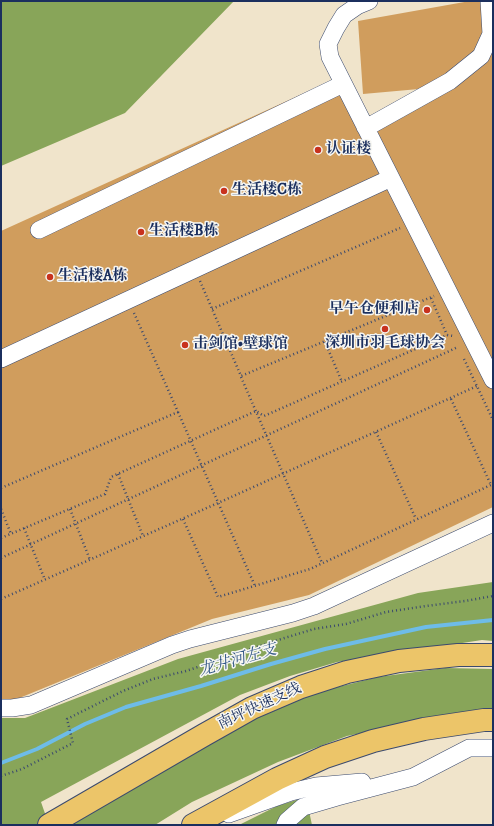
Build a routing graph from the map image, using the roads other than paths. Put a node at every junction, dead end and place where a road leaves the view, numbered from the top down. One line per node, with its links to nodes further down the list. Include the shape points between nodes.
1 (369, 1): 3 (street, via 344,15 328,44 330,57)
2 (489, 1): 4 (street, via 491,34 481,56 444,84)
3 (343, 84): 4 (street); 6 (street)
4 (365, 127): 5 (street)
5 (390, 178): 7 (street); 8 (street)
6 (39, 230)
7 (1, 359)
8 (493, 380)
9 (493, 524): 11 (street, via 314,606 190,639 31,705)
10 (493, 655): 15 (highway, 南坪快速支线, via 458,655 399,661 347,672 301,687 252,708 204,734)
11 (1, 708)
12 (493, 720): 16 (highway, via 424,729 373,741 325,757 277,778)
13 (493, 748): 14 (street, via 469,748)
14 (413, 776): 17 (street, via 310,787 272,798); 18 (street, via 303,807)
15 (50, 825)
16 (193, 825)
17 (201, 825)
18 (285, 825)

